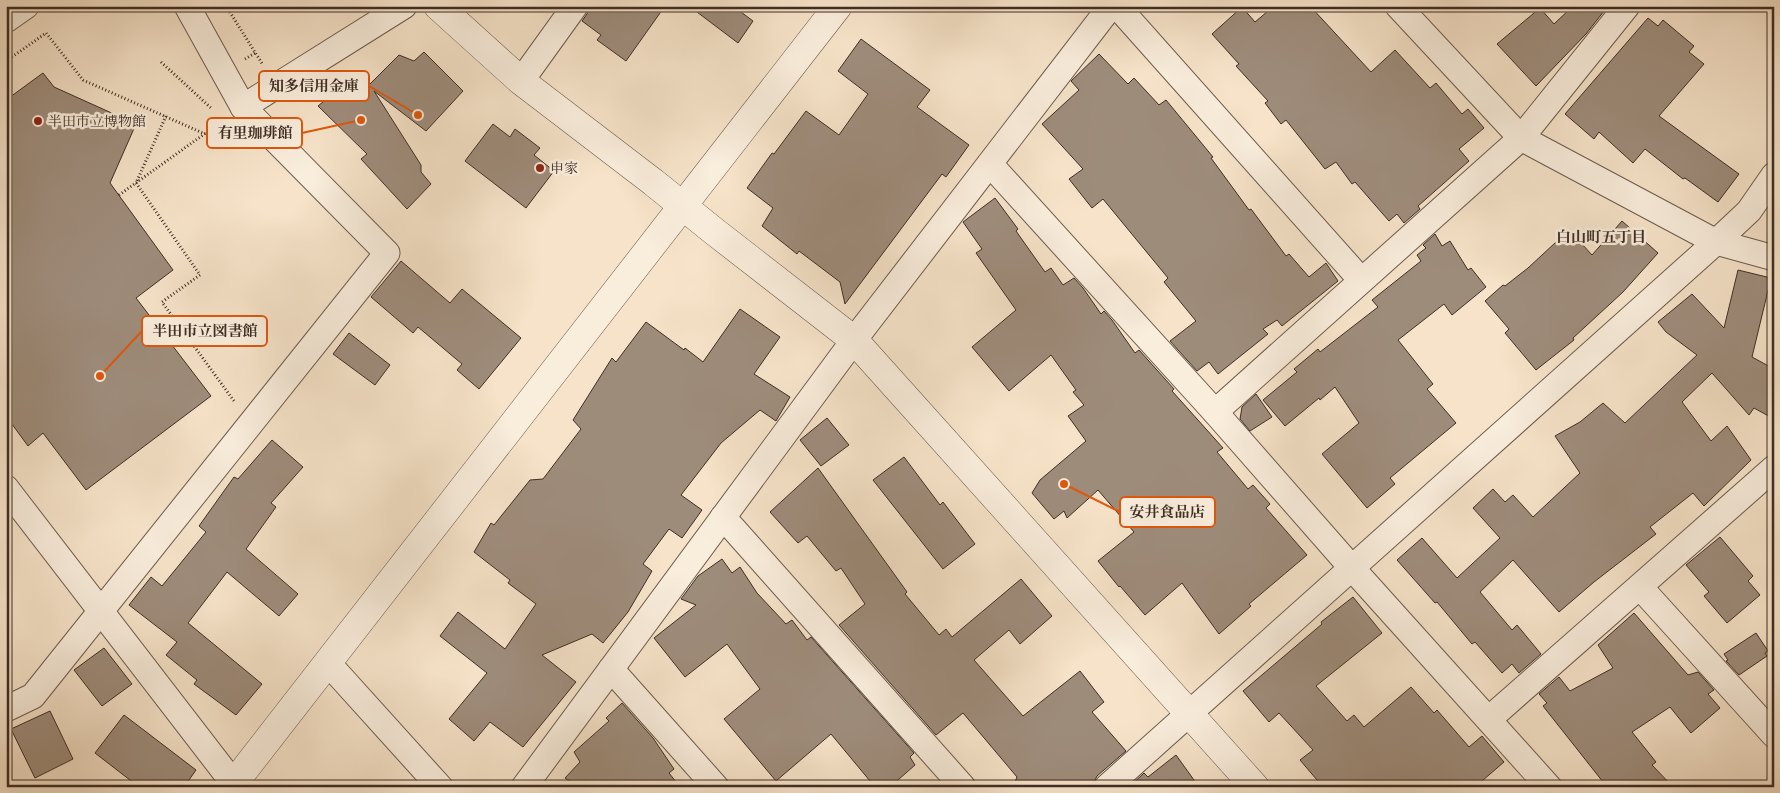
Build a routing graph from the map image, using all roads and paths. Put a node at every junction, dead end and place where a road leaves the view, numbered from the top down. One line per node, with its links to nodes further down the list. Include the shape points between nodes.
1 (26, 6): 12 (street)
2 (187, 6): 18 (street)
3 (226, 6): 15 (path)
4 (404, 6): 18 (street)
5 (438, 6): 16 (street)
6 (575, 6): 16 (street)
7 (838, 6): 26 (street)
8 (1111, 6): 22 (street)
9 (1117, 6): 29 (street)
10 (1398, 6): 21 (street)
11 (1627, 6): 21 (street)
12 (6, 20)
13 (6, 61): 19 (path, via 46,33 83,80)
14 (161, 62): 17 (path)
15 (265, 68)
16 (521, 81): 26 (street)
17 (218, 113)
18 (234, 113): 20 (path); 32 (street, via 387,253)
19 (166, 116): 20 (path); 24 (path)
20 (205, 134): 24 (path)
21 (1521, 138): 27 (street); 29 (street)
22 (990, 164): 30 (street); 31 (street)
23 (1774, 175): 27 (street, via 1749,211)
24 (136, 183): 25 (path); 32 (path, via 200,275 162,302)
25 (119, 195)
26 (683, 206): 30 (street); 39 (street)
27 (1716, 242): 28 (street); 36 (street)
28 (1774, 258)
29 (1361, 280): 31 (street)
30 (854, 340): 35 (street); 42 (street)
31 (1215, 412): 36 (street)
32 (251, 424): 38 (street)
33 (1774, 468): 37 (street)
34 (6, 488): 38 (street)
35 (723, 517): 40 (street); 49 (street)
36 (1351, 567): 42 (street); 43 (street)
37 (1640, 587): 43 (street); 44 (street)
38 (101, 612): 41 (street, via 33,696); 45 (street)
39 (328, 663): 45 (street); 46 (street)
40 (610, 669): 47 (street); 48 (street)
41 (6, 709)
42 (1189, 713): 50 (street); 51 (street)
43 (1488, 719): 52 (street)
44 (1774, 735)
45 (233, 785)
46 (440, 787)
47 (524, 787)
48 (716, 787)
49 (964, 787)
50 (1107, 787)
51 (1255, 787)
52 (1549, 787)

